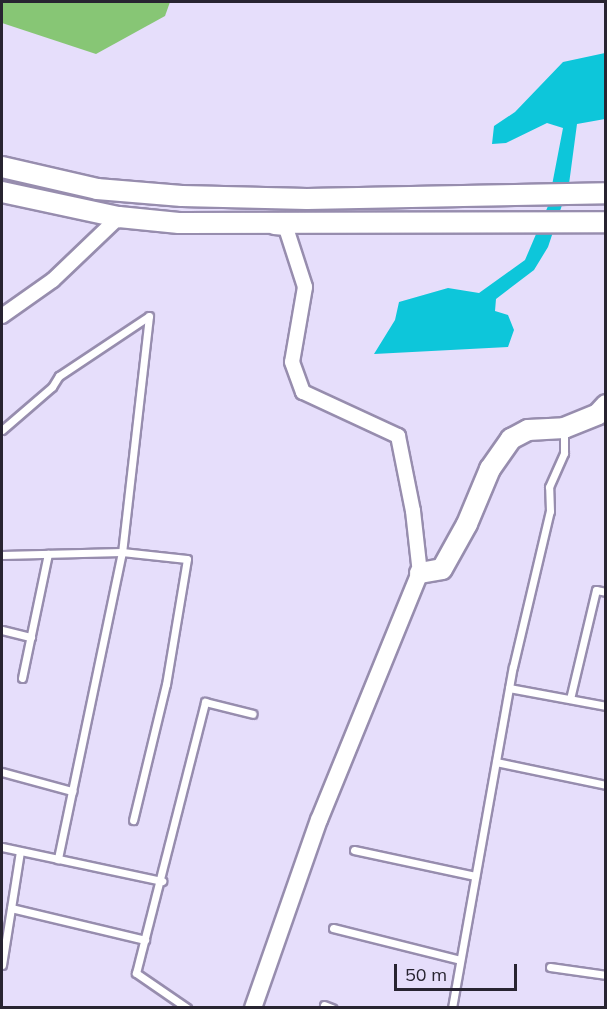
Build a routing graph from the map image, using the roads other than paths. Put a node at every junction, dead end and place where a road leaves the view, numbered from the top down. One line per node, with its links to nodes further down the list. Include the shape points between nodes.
1 (2, 168): 3 (main road, via 97,189 182,196 307,199)
2 (2, 192): 4 (main road)
3 (606, 193)
4 (119, 217): 6 (main road); 7 (street, via 53,280)
5 (606, 222): 6 (main road)
6 (179, 223): 14 (street, via 286,228 304,287 292,362 303,392 398,436)
7 (2, 316)
8 (606, 405): 9 (main road, via 598,414)
9 (564, 428): 14 (main road, via 528,430 511,439 490,469 467,524 442,569); 19 (lane, via 564,453 549,488 550,511)
10 (2, 430): 11 (lane, via 52,387 59,376 149,316)
11 (122, 552): 12 (lane); 26 (lane); 27 (lane, via 187,558 166,684)
12 (48, 554): 13 (lane); 17 (lane)
13 (2, 555)
14 (420, 573): 43 (street, via 319,820)
15 (606, 592): 20 (lane, via 597,590)
16 (2, 630): 17 (lane)
17 (31, 637): 18 (lane)
18 (22, 678)
19 (509, 688): 20 (lane); 23 (lane)
20 (570, 699): 21 (lane)
21 (606, 706)
22 (253, 714): 33 (lane, via 205,702)
23 (496, 762): 25 (lane); 32 (lane)
24 (2, 772): 26 (lane)
25 (606, 785)
26 (72, 792): 31 (lane)
27 (133, 820)
28 (2, 848): 30 (lane)
29 (354, 850): 32 (lane)
30 (20, 851): 31 (lane); 34 (lane)
31 (58, 859): 33 (lane)
32 (475, 876): 37 (lane)
33 (162, 880): 36 (lane)
34 (11, 908): 36 (lane); 38 (lane)
35 (333, 928): 37 (lane)
36 (145, 940): 42 (lane, via 136,973)
37 (460, 960): 45 (lane)
38 (2, 965)
39 (550, 967): 40 (lane)
40 (606, 975)
41 (324, 1005): 44 (lane)
42 (187, 1008)
43 (253, 1008)
44 (332, 1008)
45 (452, 1008)

